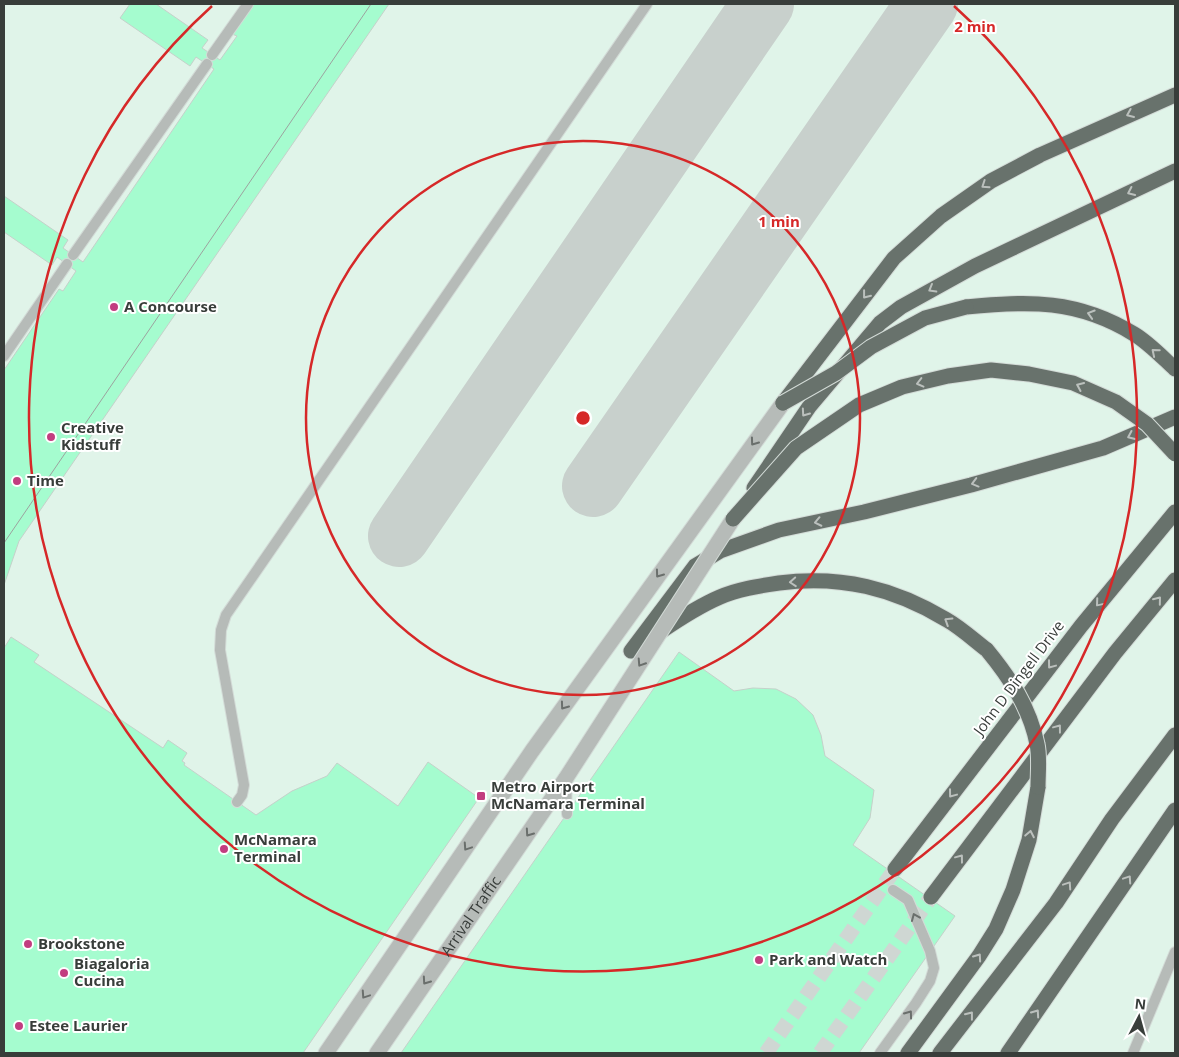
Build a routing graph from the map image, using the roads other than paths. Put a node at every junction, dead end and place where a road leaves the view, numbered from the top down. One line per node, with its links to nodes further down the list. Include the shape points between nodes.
1 (248, 4): 5 (lane)
2 (647, 4): 17 (lane, via 226,615 220,650 244,785)
3 (1175, 94): 9 (highway, one-way to 9, via 1040,155 991,181 940,216 894,258)
4 (1175, 171): 13 (highway, one-way to 13, bridge, via 975,266 901,307 880,323 809,407)
5 (73, 255)
6 (67, 264): 7 (lane)
7 (4, 356)
8 (1175, 369): 9 (highway, one-way to 9, bridge, via 1135,335 1104,318 1060,305 1016,302 966,307 925,318 871,347 836,373)
9 (783, 403): 24 (street, one-way to 24, via 532,752)
10 (1175, 417): 27 (highway, one-way to 10, bridge, via 996,929 1029,840 1038,786 1037,746 1027,710 1004,671 986,650 949,621 905,598 871,586 821,580 753,586 720,597 631,651 695,566 720,550 779,530 971,485 1103,448)
11 (1175, 454): 13 (highway, one-way to 13, bridge, via 1148,424 1116,402 1073,383 991,370 948,376 902,387 858,405 796,448)
12 (1175, 512): 20 (highway, John D Dingell Drive, one-way to 20, via 1080,626)
13 (733, 519): 16 (street, Arrival Traffic, one-way to 16, bridge)
14 (1175, 580): 22 (highway, one-way to 14, via 1115,653)
15 (1173, 736): 28 (highway, one-way to 15, via 1056,902)
16 (566, 778): 19 (lane); 25 (street, Arrival Traffic, one-way to 25)
17 (237, 802)
18 (1175, 810): 29 (highway, one-way to 18)
19 (567, 814)
20 (895, 869)
21 (893, 890): 26 (lane, one-way to 21, via 930,981 934,968 908,900)
22 (931, 897)
23 (1175, 952): 30 (lane)
24 (326, 1053)
25 (377, 1053)
26 (880, 1053)
27 (908, 1053)
28 (940, 1053)
29 (1008, 1053)
30 (1133, 1053)

